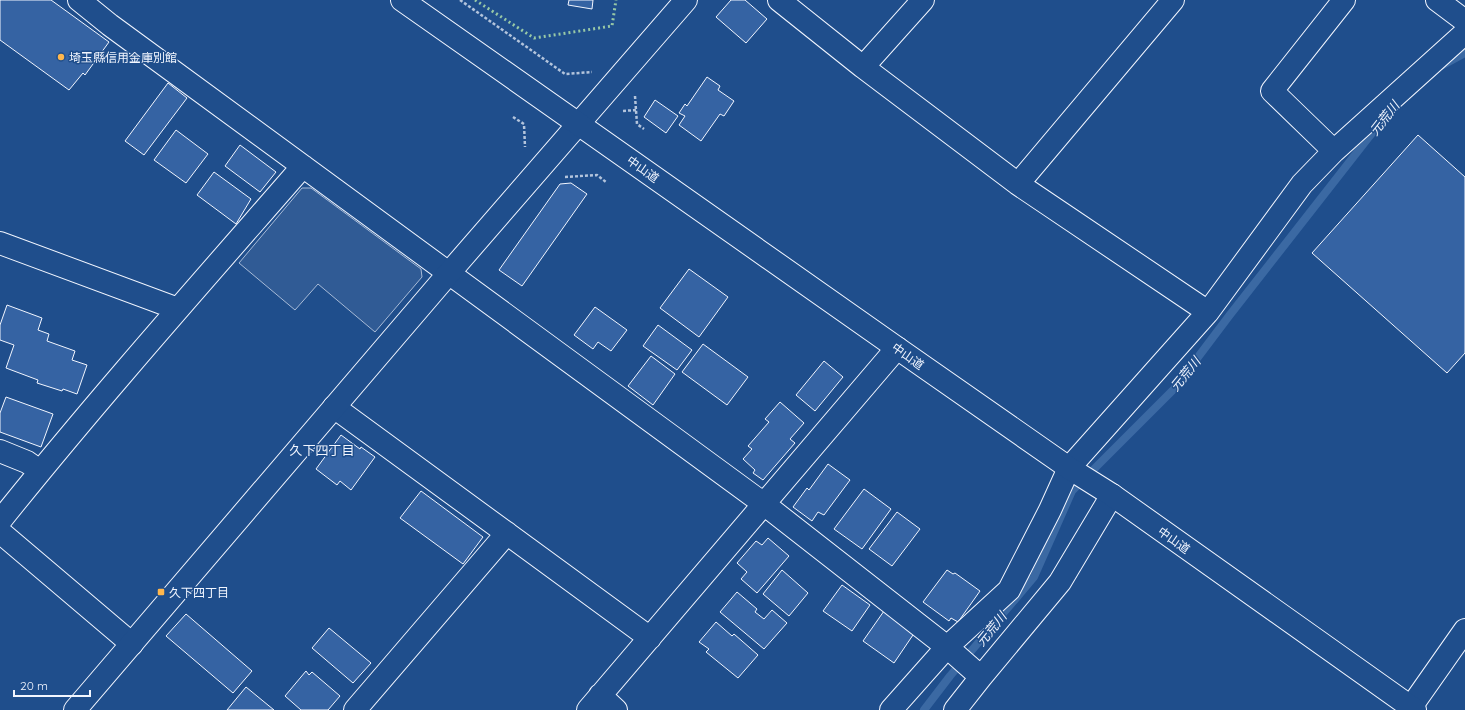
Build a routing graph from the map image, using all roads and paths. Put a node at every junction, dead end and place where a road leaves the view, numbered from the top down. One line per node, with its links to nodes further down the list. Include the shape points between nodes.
1 (79, 0): 22 (main road)
2 (402, 0): 18 (main road, 中山道)
3 (460, 0): 13 (path)
4 (686, 0): 18 (main road)
5 (779, 0): 12 (main road)
6 (923, 0): 12 (main road)
7 (1173, 0): 25 (main road)
8 (1344, 0): 21 (main road, via 1272,92)
9 (1437, 0): 10 (main road)
10 (1465, 21)
11 (1465, 34): 21 (main road)
12 (863, 67): 25 (main road)
13 (565, 74)
14 (636, 110): 15 (path)
15 (618, 111)
16 (514, 117): 17 (path)
17 (524, 124)
18 (579, 124): 27 (main road); 30 (main road, 中山道)
19 (637, 124): 20 (path)
20 (644, 129)
21 (1334, 151): 29 (main road, via 1302,184)
22 (303, 166): 27 (main road); 28 (main road)
23 (559, 177): 24 (path, via 597,175)
24 (606, 182)
25 (1018, 184): 29 (main road)
26 (0, 243): 28 (main road)
27 (449, 273): 31 (main road); 36 (main road)
28 (178, 309): 34 (main road)
29 (1208, 312): 33 (main road)
30 (897, 348): 33 (main road, 中山道); 36 (main road)
31 (334, 407): 39 (main road); 42 (main road)
32 (0, 451): 34 (main road, via 27,462)
33 (1069, 468): 35 (main road, 中山道); 43 (main road, via 1008,590)
34 (40, 471): 37 (main road)
35 (1112, 495): 44 (main road, via 1060,582); 46 (main road, 中山道)
36 (764, 504): 41 (main road); 43 (main road)
37 (0, 521)
38 (0, 532): 42 (main road)
39 (507, 533): 41 (main road); 48 (main road)
40 (1465, 630): 46 (main road)
41 (650, 638): 45 (main road)
42 (132, 644): 47 (main road)
43 (947, 647): 44 (main road); 50 (main road)
44 (981, 677): 51 (main road)
45 (594, 703): 49 (main road)
46 (1411, 709)
47 (75, 710)
48 (355, 710)
49 (616, 710)
50 (891, 710)
51 (955, 710)

